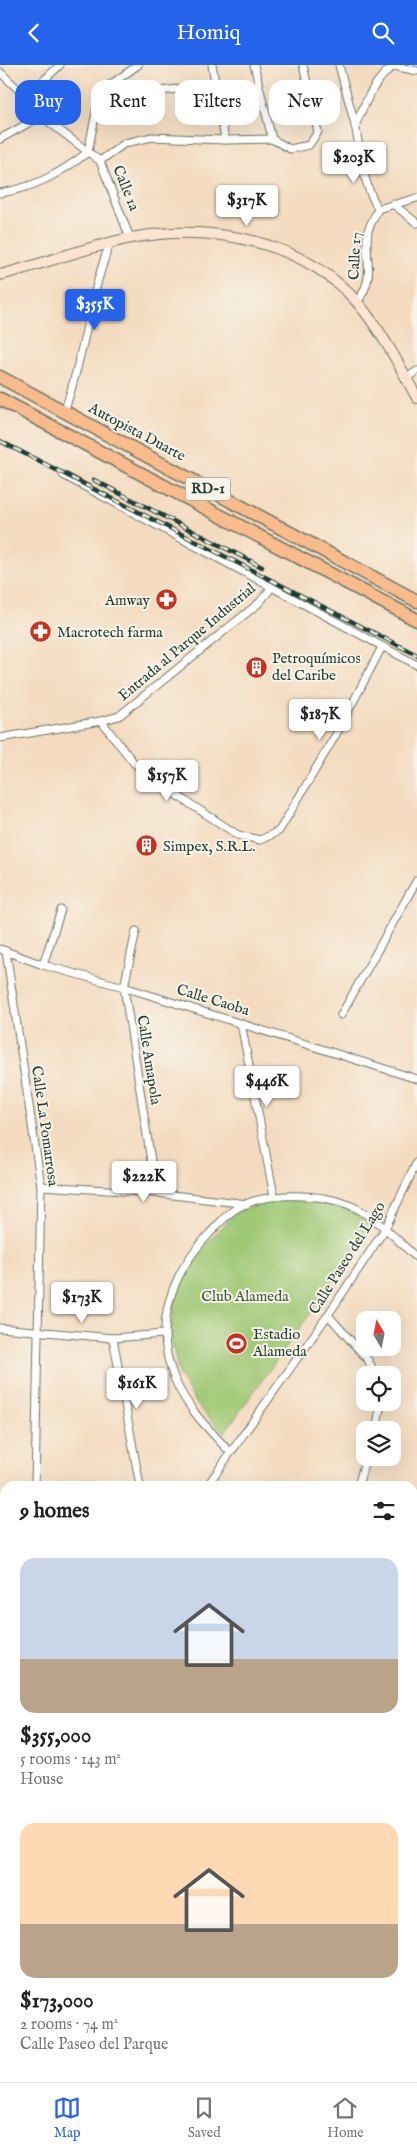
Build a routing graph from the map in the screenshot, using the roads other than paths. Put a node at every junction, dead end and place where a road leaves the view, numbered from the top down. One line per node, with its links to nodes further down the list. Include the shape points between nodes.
1 (60, 65): 9 (street)
2 (138, 65): 19 (street, via 100,92)
3 (212, 65): 10 (street)
4 (254, 65): 17 (street)
5 (303, 65): 17 (street, via 318,132 310,145 298,149 290,149)
6 (339, 65): 15 (street)
7 (417, 71): 15 (street, via 394,66 386,71 373,87)
8 (0, 72): 11 (street, Calle 1a)
9 (44, 80)
10 (216, 80)
11 (15, 86)
12 (25, 125): 16 (street)
13 (53, 125): 19 (street, Calle 1a)
14 (223, 125): 18 (street)
15 (355, 125): 24 (street, via 362,171)
16 (0, 139)
17 (272, 139): 18 (street)
18 (225, 140): 20 (street, via 139,139 125,143)
19 (88, 152): 20 (street, Calle 1a); 21 (street, via 41,182)
20 (100, 161): 26 (street, Calle 1a)
21 (0, 193)
22 (417, 198): 23 (street)
23 (393, 204): 24 (street); 25 (street)
24 (378, 209): 29 (street, Calle 17, via 368,230 370,271 367,288)
25 (417, 223)
26 (130, 239): 27 (main road); 29 (main road, via 162,233 210,233 289,252 331,277)
27 (110, 243): 28 (main road); 36 (street)
28 (0, 275)
29 (357, 303): 32 (main road)
30 (417, 371): 32 (street)
31 (0, 377): 36 (highway, Autopista Duarte / RD-1)
32 (406, 378): 33 (main road)
33 (417, 398)
34 (0, 399): 37 (highway, RD-1)
35 (0, 409): 37 (highway, via 25,421)
36 (64, 412): 40 (highway, Autopista Duarte / RD-1)
37 (61, 431): 41 (highway, RD-1)
38 (63, 475): 39 (street)
39 (272, 587): 42 (street); 44 (street, Entrada al Parque Industrial, via 259,603 131,709)
40 (417, 601)
41 (417, 620)
42 (382, 647): 43 (street); 44 (street, via 338,731 278,831 260,840 238,835 161,785 134,763)
43 (417, 665)
44 (101, 721): 45 (street, Entrada al Parque Industrial)
45 (0, 738)
46 (417, 880): 52 (street)
47 (61, 910): 50 (street)
48 (136, 931): 51 (street, Calle Amapola)
49 (3, 950): 50 (street, Calle Caoba); 56 (street, Calle La Pomarrosa)
50 (43, 965): 51 (street, Calle Caoba)
51 (124, 987): 53 (street, Calle Caoba); 57 (street, Calle Amapola)
52 (341, 1015)
53 (241, 1023): 54 (street, Calle Caoba); 58 (street)
54 (417, 1079)
55 (417, 1162): 60 (street, Calle Paseo del Lago)
56 (41, 1186): 57 (street); 64 (street, Calle La Pomarrosa)
57 (156, 1193): 59 (street)
58 (274, 1196): 59 (street); 60 (street, via 341,1202 364,1213)
59 (248, 1204): 65 (street, via 234,1210 182,1268 172,1290)
60 (385, 1229): 61 (street); 62 (street, Calle Paseo del Lago)
61 (417, 1258)
62 (328, 1315): 67 (street); 68 (street, Calle Paseo del Lago)
63 (0, 1328): 64 (street)
64 (38, 1330): 66 (street); 70 (street, Calle La Pomarrosa)
65 (164, 1334): 66 (street); 68 (street, via 174,1379 185,1400 198,1419)
66 (113, 1338): 71 (street)
67 (371, 1366)
68 (230, 1452): 72 (street, Calle Paseo del Lago)
69 (364, 1466): 73 (street)
70 (35, 1481)
71 (139, 1481)
72 (210, 1481)
73 (359, 1481)

